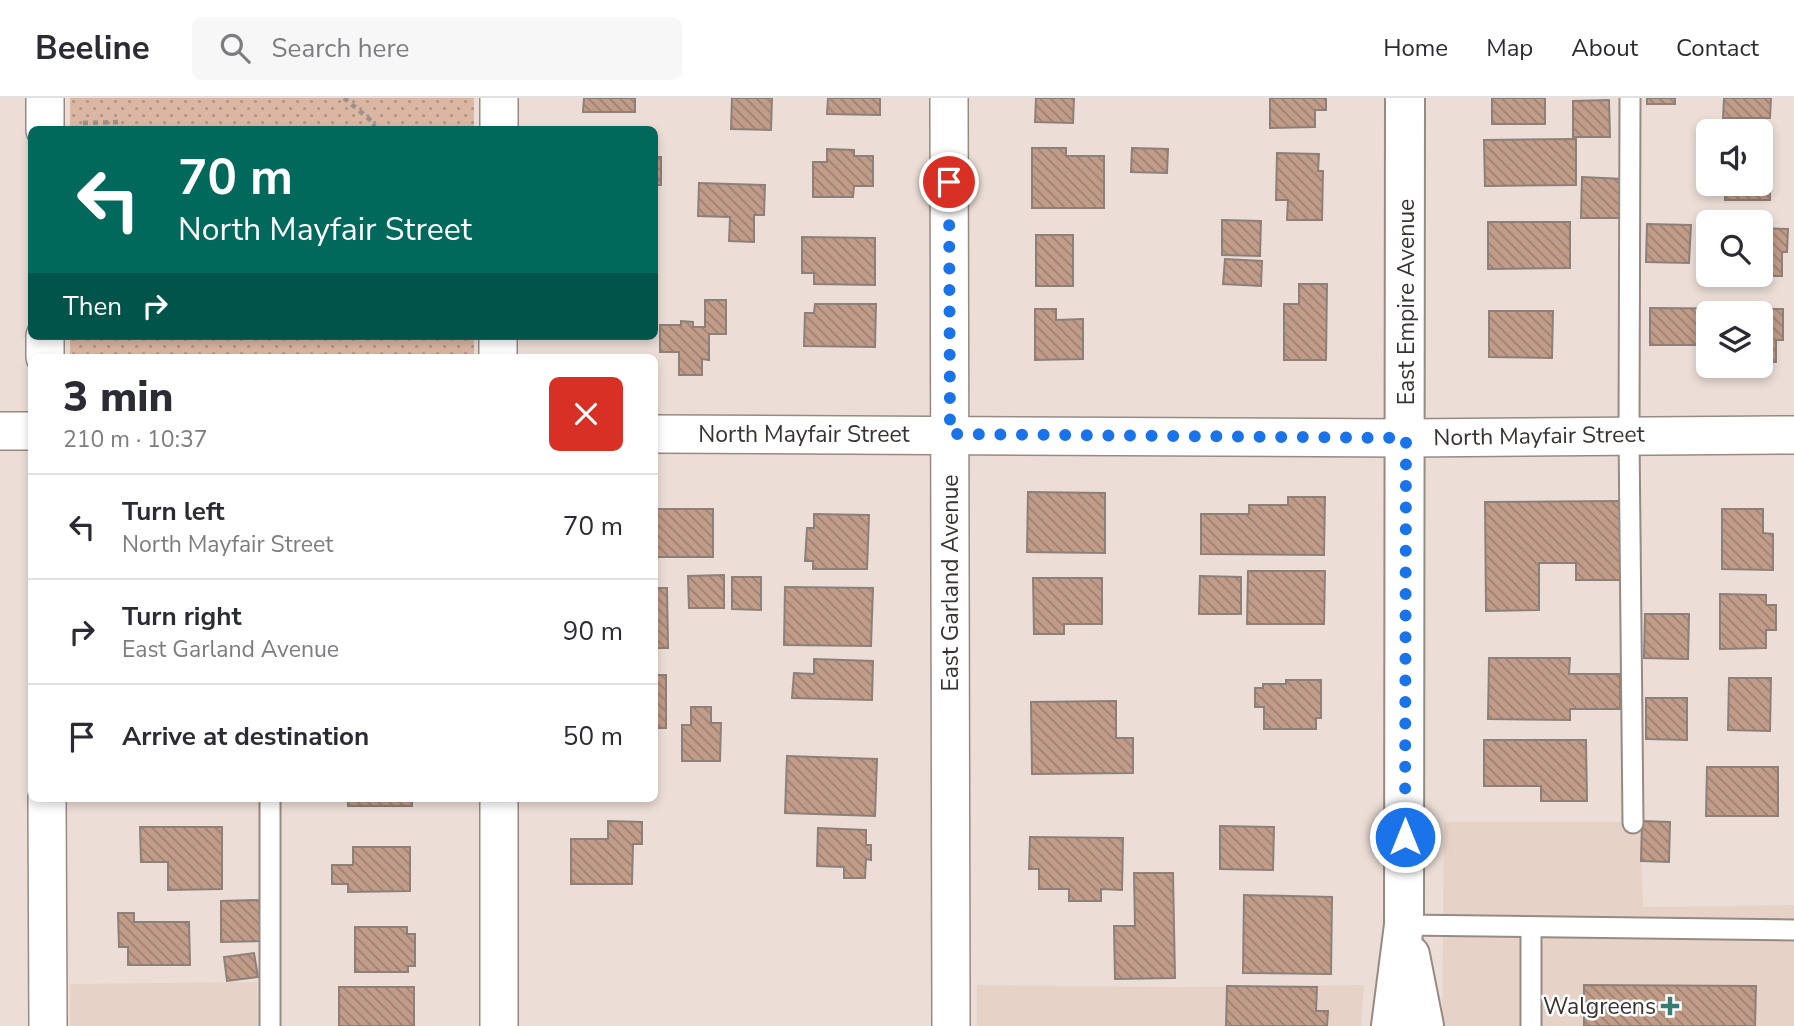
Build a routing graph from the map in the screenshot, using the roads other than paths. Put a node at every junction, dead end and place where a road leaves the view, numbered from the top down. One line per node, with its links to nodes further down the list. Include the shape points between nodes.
1 (45, 98): 6 (street)
2 (499, 98): 7 (street)
3 (949, 98): 11 (street, East Garland Avenue)
4 (1405, 98): 14 (street, East Empire Avenue)
5 (1630, 98): 12 (lane)
6 (45, 126)
7 (499, 126)
8 (0, 431): 9 (street)
9 (28, 431)
10 (658, 434): 11 (street, North Mayfair Street)
11 (950, 434): 14 (street, North Mayfair Street); 25 (street, East Garland Avenue)
12 (1629, 435): 13 (street, North Mayfair Street); 14 (street, North Mayfair Street); 18 (lane)
13 (1794, 435)
14 (1406, 438): 19 (street, East Empire Avenue)
15 (47, 802): 22 (street)
16 (270, 802): 23 (lane)
17 (499, 802): 24 (street)
18 (1633, 823)
19 (1404, 925): 20 (lane); 26 (street, East Empire Avenue); 27 (street, East Empire Avenue)
20 (1531, 927): 21 (lane); 28 (lane)
21 (1794, 930)
22 (48, 1026)
23 (270, 1026)
24 (499, 1026)
25 (951, 1026)
26 (1391, 1026)
27 (1424, 1026)
28 (1531, 1026)

